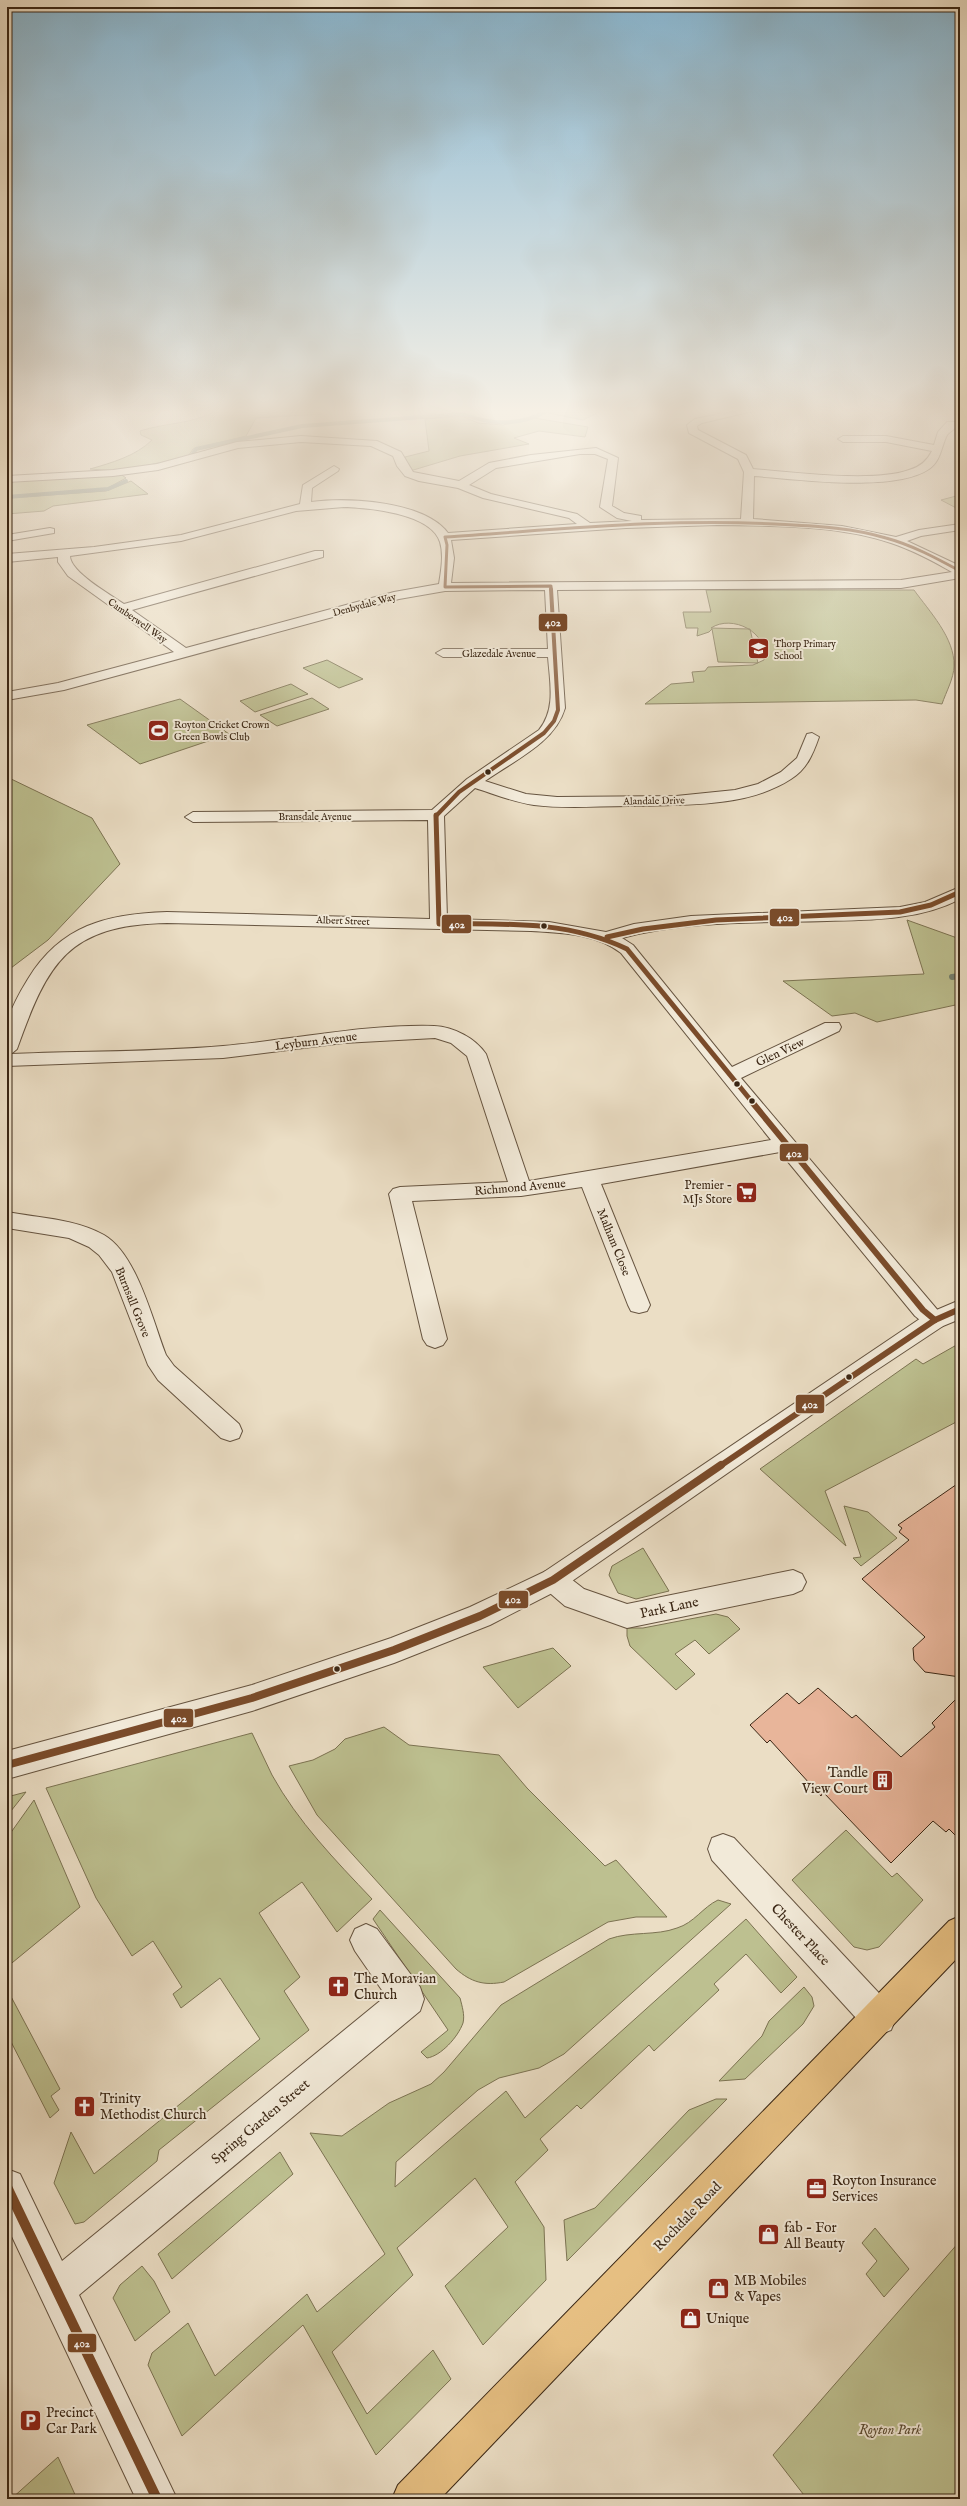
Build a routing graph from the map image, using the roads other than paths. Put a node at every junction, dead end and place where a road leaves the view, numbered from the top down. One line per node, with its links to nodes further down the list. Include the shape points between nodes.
1 (221, 528): 10 (street, via 182,538)
2 (435, 528): 7 (street)
3 (568, 528): 7 (street, via 514,534)
4 (824, 528): 9 (street)
5 (954, 528): 9 (street, via 919,533)
6 (50, 531): 8 (street)
7 (445, 537): 15 (street)
8 (7, 538)
9 (896, 541): 13 (street, via 932,556)
10 (64, 554): 12 (street); 16 (street, Camberwell Way, via 64,562 72,574)
11 (319, 554): 16 (street)
12 (7, 558)
13 (960, 573): 14 (street, Denbydale Way, via 901,584)
14 (551, 586): 15 (street, Denbydale Way); 19 (street)
15 (445, 587): 17 (street, Denbydale Way, via 398,595)
16 (121, 609): 17 (street, Camberwell Way)
17 (183, 652): 20 (street, Denbydale Way, via 59,687)
18 (443, 653): 19 (street, Glazedale Avenue)
19 (555, 653): 22 (street, via 558,710 554,721 544,733)
20 (7, 696)
21 (812, 737): 22 (street, Alandale Drive, via 807,755 791,772 780,779 748,791 709,798 550,802 518,797)
22 (472, 782): 23 (street)
23 (436, 815): 24 (street, Bransdale Avenue); 26 (street)
24 (193, 817)
25 (960, 892): 27 (street, via 932,905 899,912 670,923 628,930)
26 (439, 924): 27 (street, Albert Street, via 564,929); 29 (street, Albert Street, via 310,919 161,918 116,923 81,934 63,945 28,992)
27 (607, 937): 31 (street, via 628,949)
28 (832, 1027): 31 (street, Glen View)
29 (7, 1049)
30 (7, 1060): 34 (street, Leyburn Avenue, via 224,1052 343,1037 435,1032 445,1034 464,1041 476,1054)
31 (729, 1076): 32 (street)
32 (785, 1144): 33 (street, Richmond Avenue); 38 (street, via 923,1310)
33 (589, 1179): 34 (street, Richmond Avenue); 36 (street, Malham Close)
34 (521, 1189): 39 (street, Richmond Avenue, via 400,1194)
35 (7, 1220): 40 (street, Burnsall Grove, via 73,1231 107,1249 122,1269 156,1359 166,1373)
36 (639, 1305)
37 (960, 1309): 38 (street)
38 (935, 1320): 41 (street)
39 (435, 1339)
40 (230, 1431)
41 (553, 1580): 42 (street, Park Lane, via 575,1598 627,1616); 43 (street, via 480,1616 252,1698)
42 (793, 1582)
43 (7, 1765)
44 (723, 1849): 47 (street, Chester Place)
45 (366, 1940): 49 (street, Spring Garden Street, via 408,1999)
46 (957, 1942): 47 (main road, Rochdale Road)
47 (879, 2018): 51 (main road, Rochdale Road)
48 (7, 2186): 49 (street)
49 (57, 2290): 50 (street)
50 (158, 2499)
51 (412, 2499)

